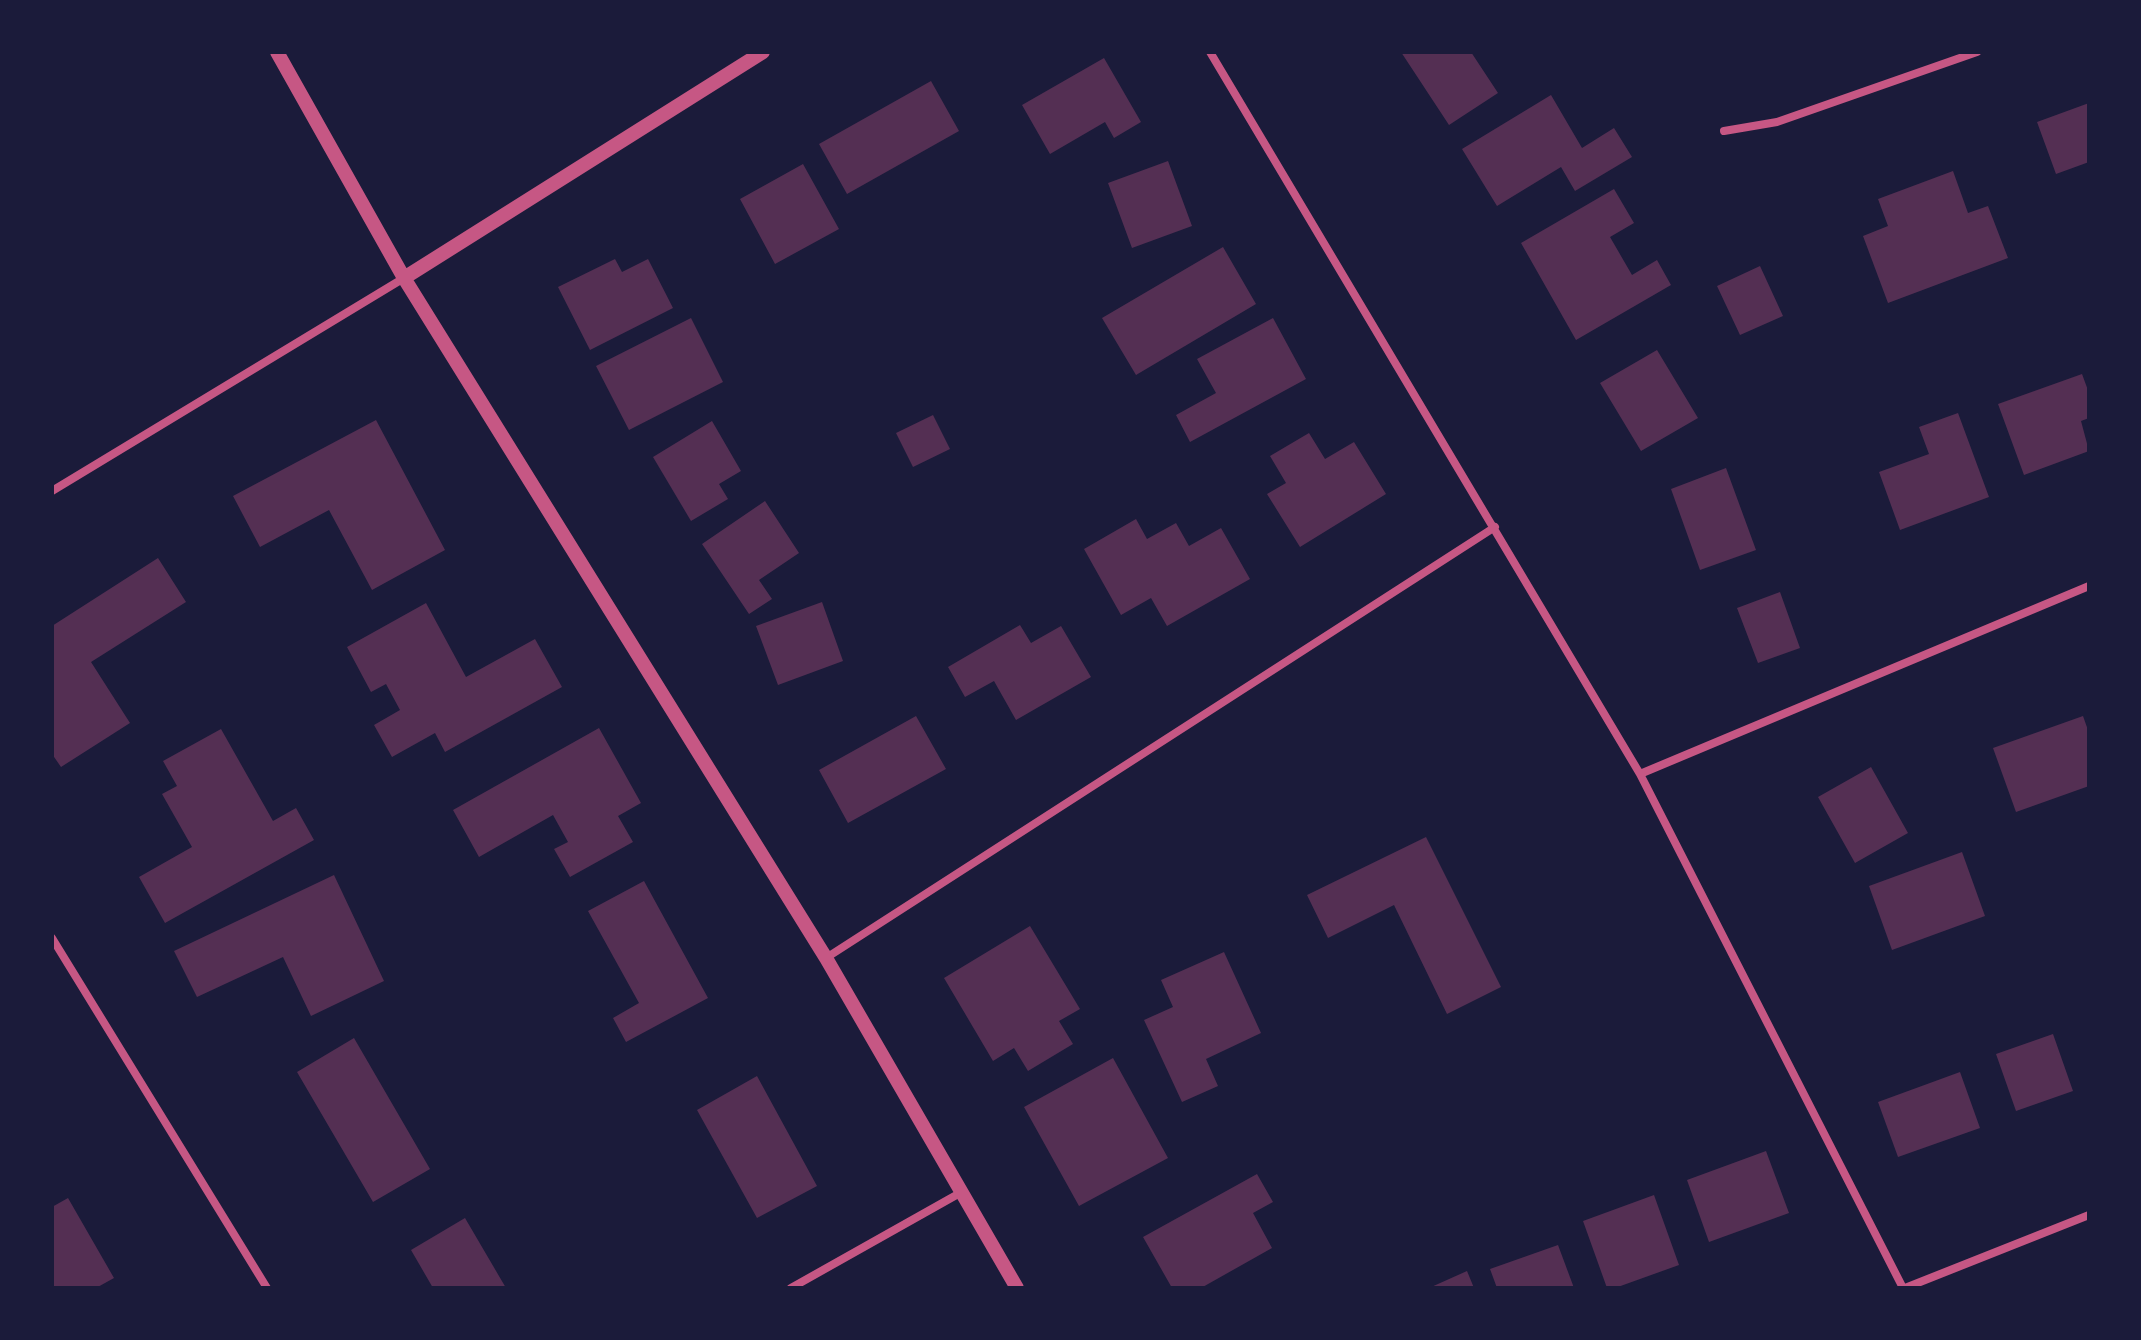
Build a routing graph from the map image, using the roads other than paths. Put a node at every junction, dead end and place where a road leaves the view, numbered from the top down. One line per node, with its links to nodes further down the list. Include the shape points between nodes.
1 (277, 52): 6 (street)
2 (763, 52): 6 (street)
3 (1210, 52): 8 (street)
4 (1977, 52): 5 (street, via 1777,122)
5 (1724, 131)
6 (404, 278): 7 (street); 12 (street)
7 (52, 491)
8 (1495, 527): 10 (street); 12 (street)
9 (2089, 586): 10 (street)
10 (1640, 774): 18 (street)
11 (52, 938): 15 (street)
12 (826, 958): 13 (street)
13 (960, 1193): 16 (street); 17 (street)
14 (2089, 1215): 18 (street)
15 (267, 1288)
16 (791, 1288)
17 (1017, 1288)
18 (1904, 1288)

